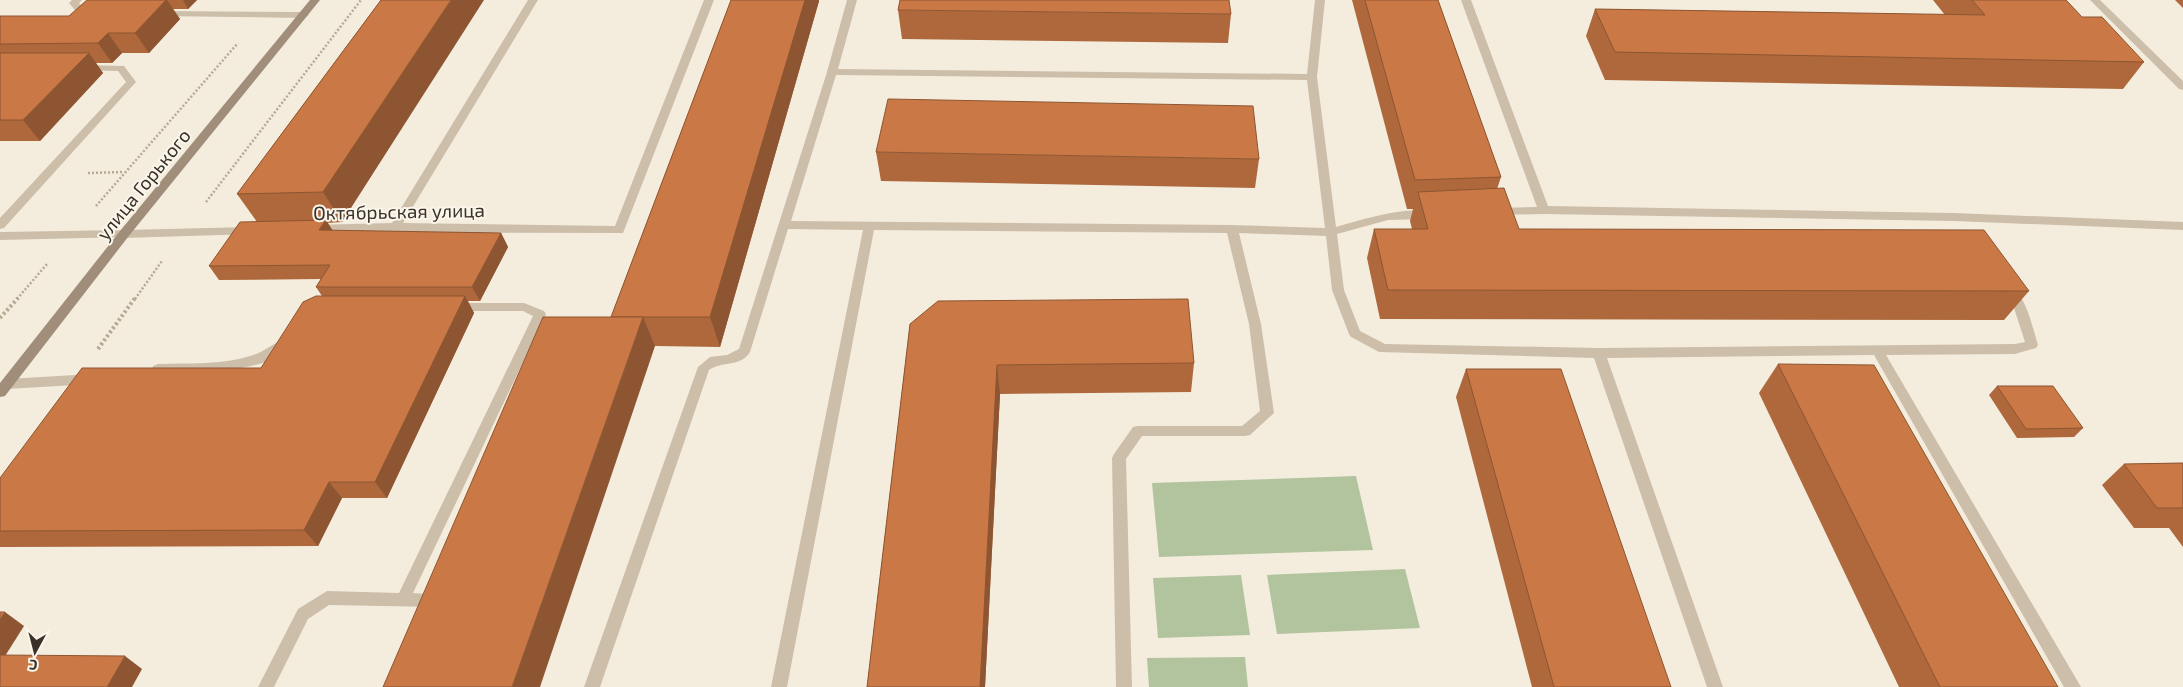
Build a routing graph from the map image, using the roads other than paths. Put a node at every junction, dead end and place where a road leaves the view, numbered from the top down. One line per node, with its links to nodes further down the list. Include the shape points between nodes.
1 (77, 0): 9 (street, via 74,3 82,13)
2 (315, 0): 11 (main road, улица Горького)
3 (533, 0): 24 (street)
4 (709, 0): 24 (street, Октябрьская улица, via 619,230)
5 (852, 0): 13 (street)
6 (1320, 0): 14 (street)
7 (1466, 0): 16 (street)
8 (2095, 0): 15 (street)
9 (101, 13)
10 (149, 14): 11 (street)
11 (304, 15): 30 (main road, улица Горького)
12 (75, 68): 20 (street, via 121,68 131,82)
13 (832, 72): 14 (street); 21 (street)
14 (1312, 77): 28 (street)
15 (2183, 87)
16 (1544, 210): 17 (street); 19 (street)
17 (1485, 212)
18 (1436, 214): 28 (street, via 1388,216)
19 (1954, 217): 23 (street); 29 (street)
20 (0, 225)
21 (784, 225): 22 (street); 43 (street, via 744,352 729,360 714,360 704,367)
22 (869, 226): 25 (street); 44 (street)
23 (2183, 226)
24 (395, 227): 26 (street, Октябрьская улица)
25 (1232, 229): 28 (street); 45 (street, via 1255,324 1267,413 1246,431 1138,431 1119,458)
26 (299, 230)
27 (260, 231): 30 (street)
28 (1332, 232): 36 (street, via 1338,290 1355,334 1383,350)
29 (1966, 233)
30 (124, 234): 31 (street); 39 (main road, улица Горького)
31 (0, 236)
32 (2002, 280): 35 (street, via 2019,304 2032,345)
33 (445, 307): 40 (street, via 524,307 540,314)
34 (294, 331): 37 (street, via 285,346 236,365)
35 (1878, 350): 36 (street); 47 (street)
36 (1599, 353): 46 (street)
37 (147, 370)
38 (100, 374): 39 (street)
39 (3, 388)
40 (403, 599): 41 (street, via 439,600); 42 (street, via 327,598 303,614)
41 (432, 617)
42 (266, 687)
43 (592, 687)
44 (779, 687)
45 (1124, 687)
46 (1715, 687)
47 (2073, 687)

